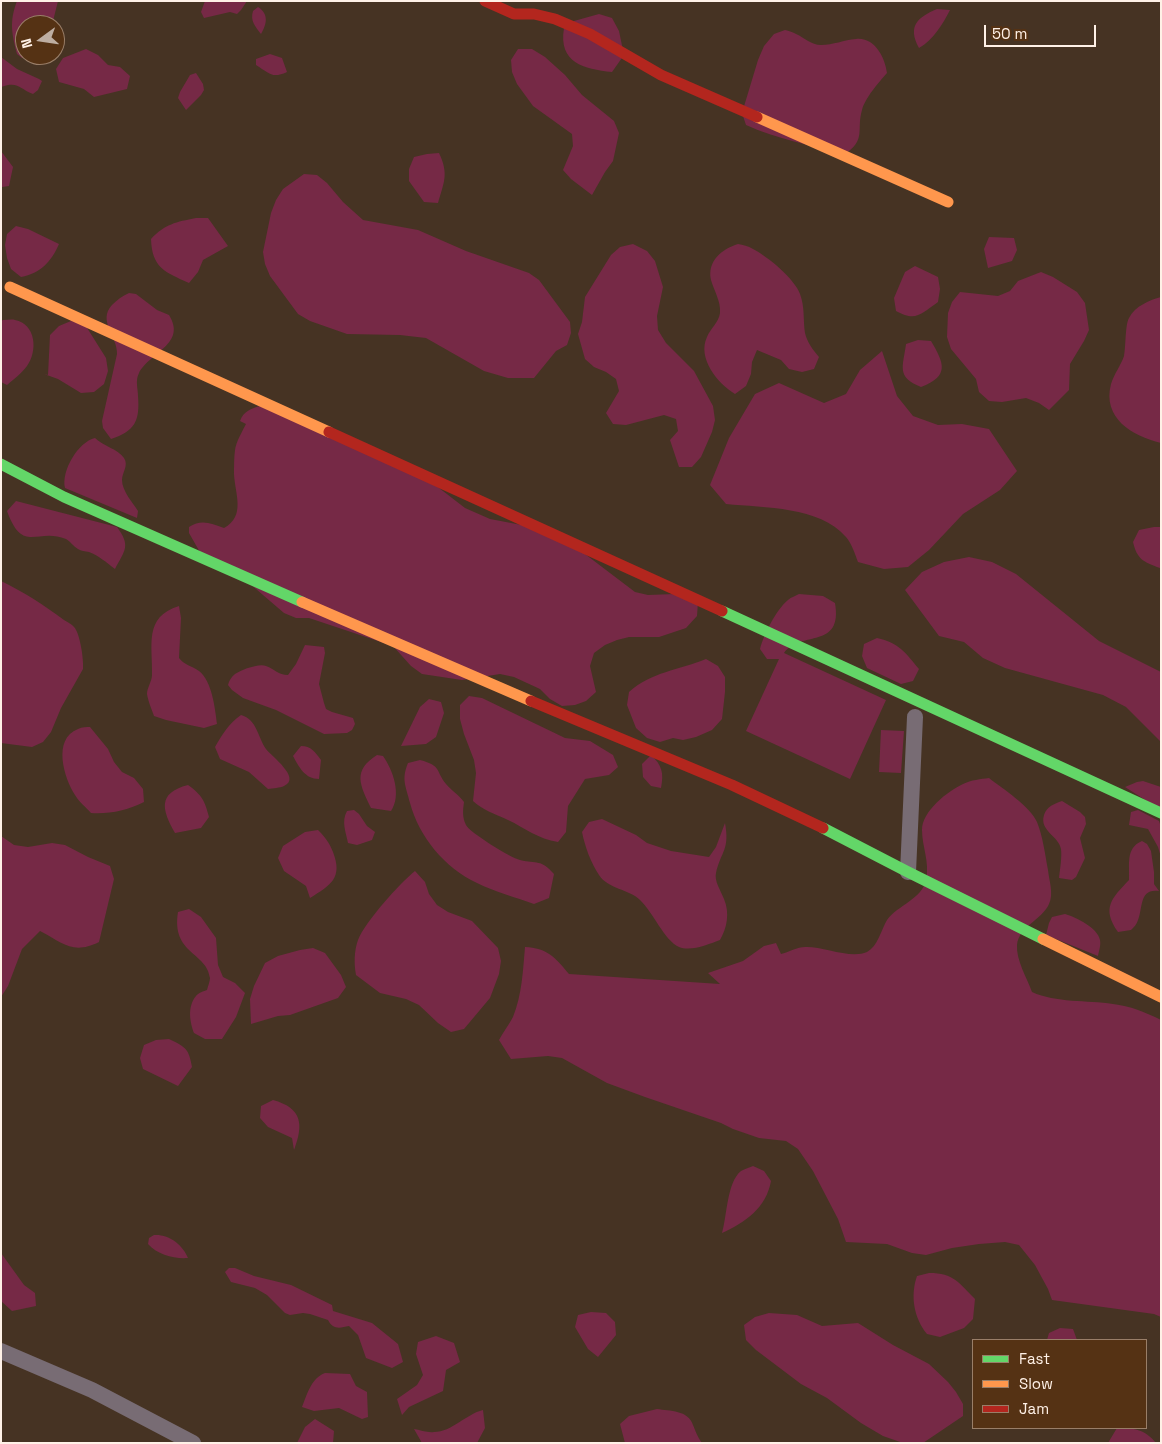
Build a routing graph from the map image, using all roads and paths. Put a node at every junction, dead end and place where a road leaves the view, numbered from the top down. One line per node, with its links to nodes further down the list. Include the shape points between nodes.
1 (485, 1): 2 (street, via 514,14 555,18 661,74)
2 (948, 202)
3 (10, 287): 6 (street)
4 (1, 464): 7 (street, via 64,497 284,595 732,785 844,837)
5 (915, 717): 7 (street)
6 (1161, 813)
7 (908, 872): 8 (street)
8 (1161, 997)
9 (1, 1351): 10 (street, via 92,1390)
10 (165, 1436): 11 (street)
11 (192, 1443)

